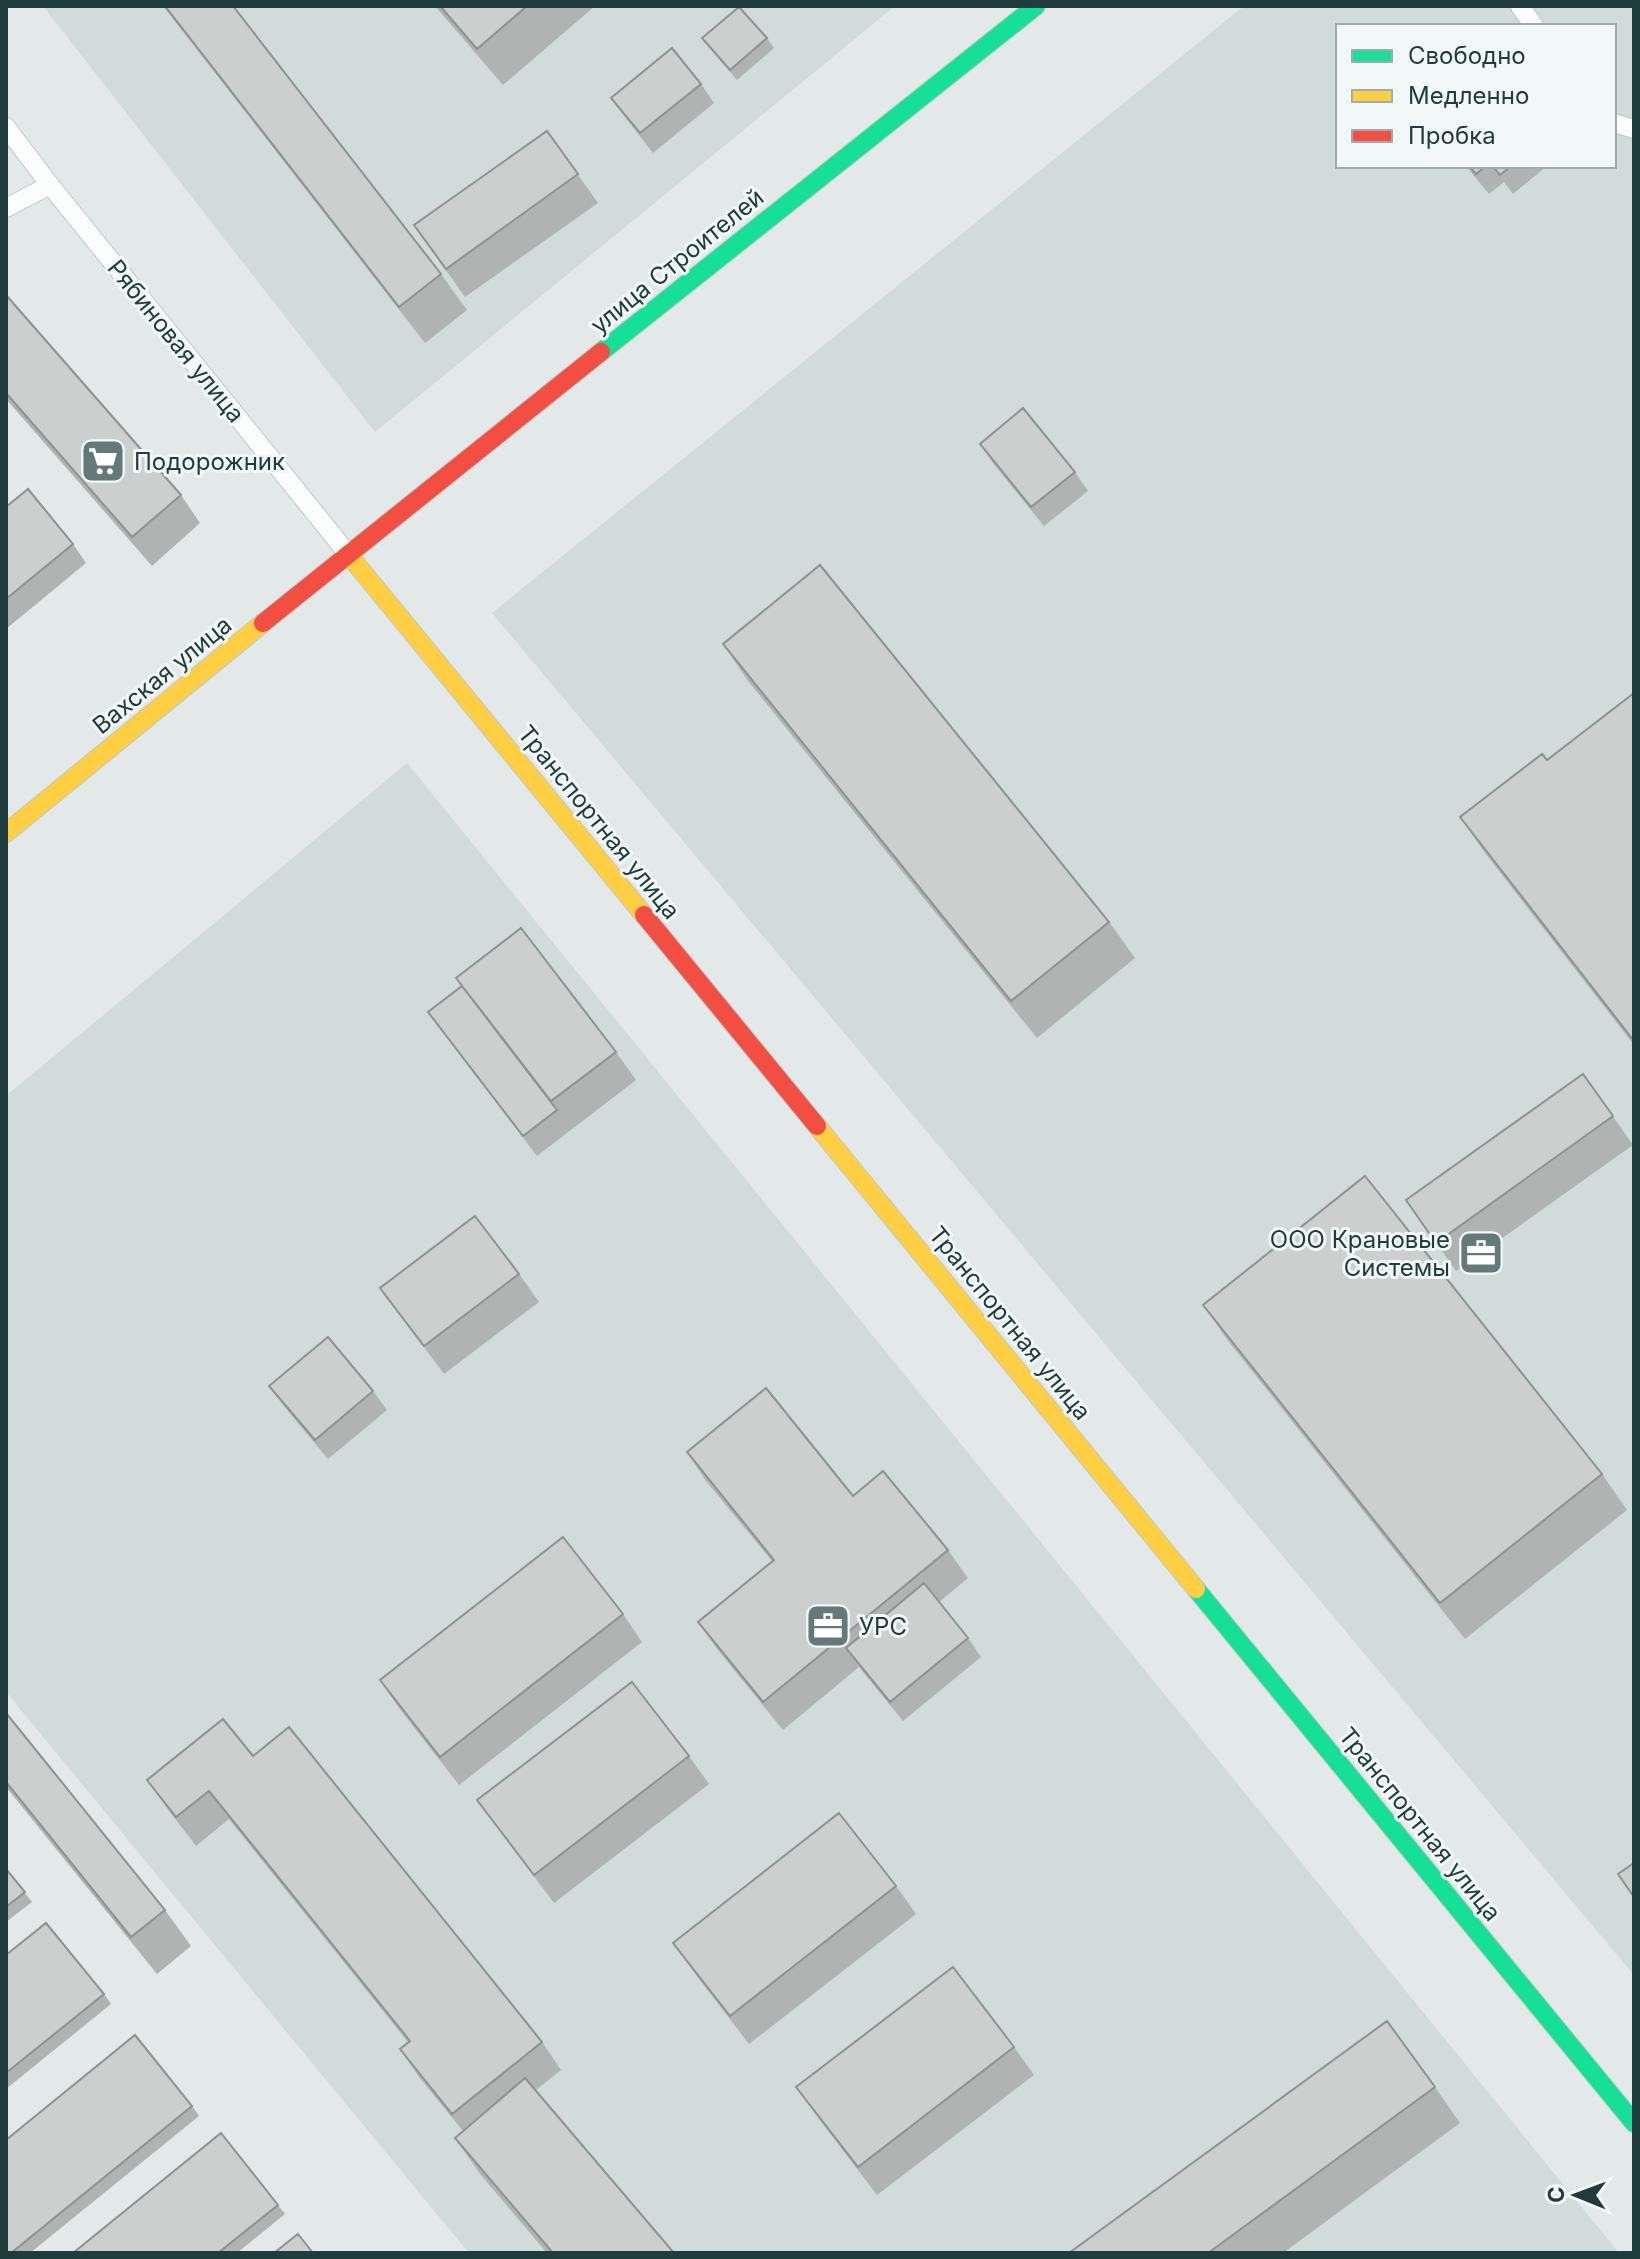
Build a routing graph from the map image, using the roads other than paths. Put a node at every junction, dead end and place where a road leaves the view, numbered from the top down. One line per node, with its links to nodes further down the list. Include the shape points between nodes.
1 (1036, 6): 7 (main road, улица Строителей)
2 (1520, 6): 3 (lane)
3 (1533, 24)
4 (6, 127): 5 (lane, Рябиновая улица)
5 (50, 185): 6 (lane); 7 (lane, Рябиновая улица)
6 (6, 208)
7 (348, 554): 8 (main road, Вахская улица); 9 (main road, Транспортная улица)
8 (6, 833)
9 (1634, 2123)

